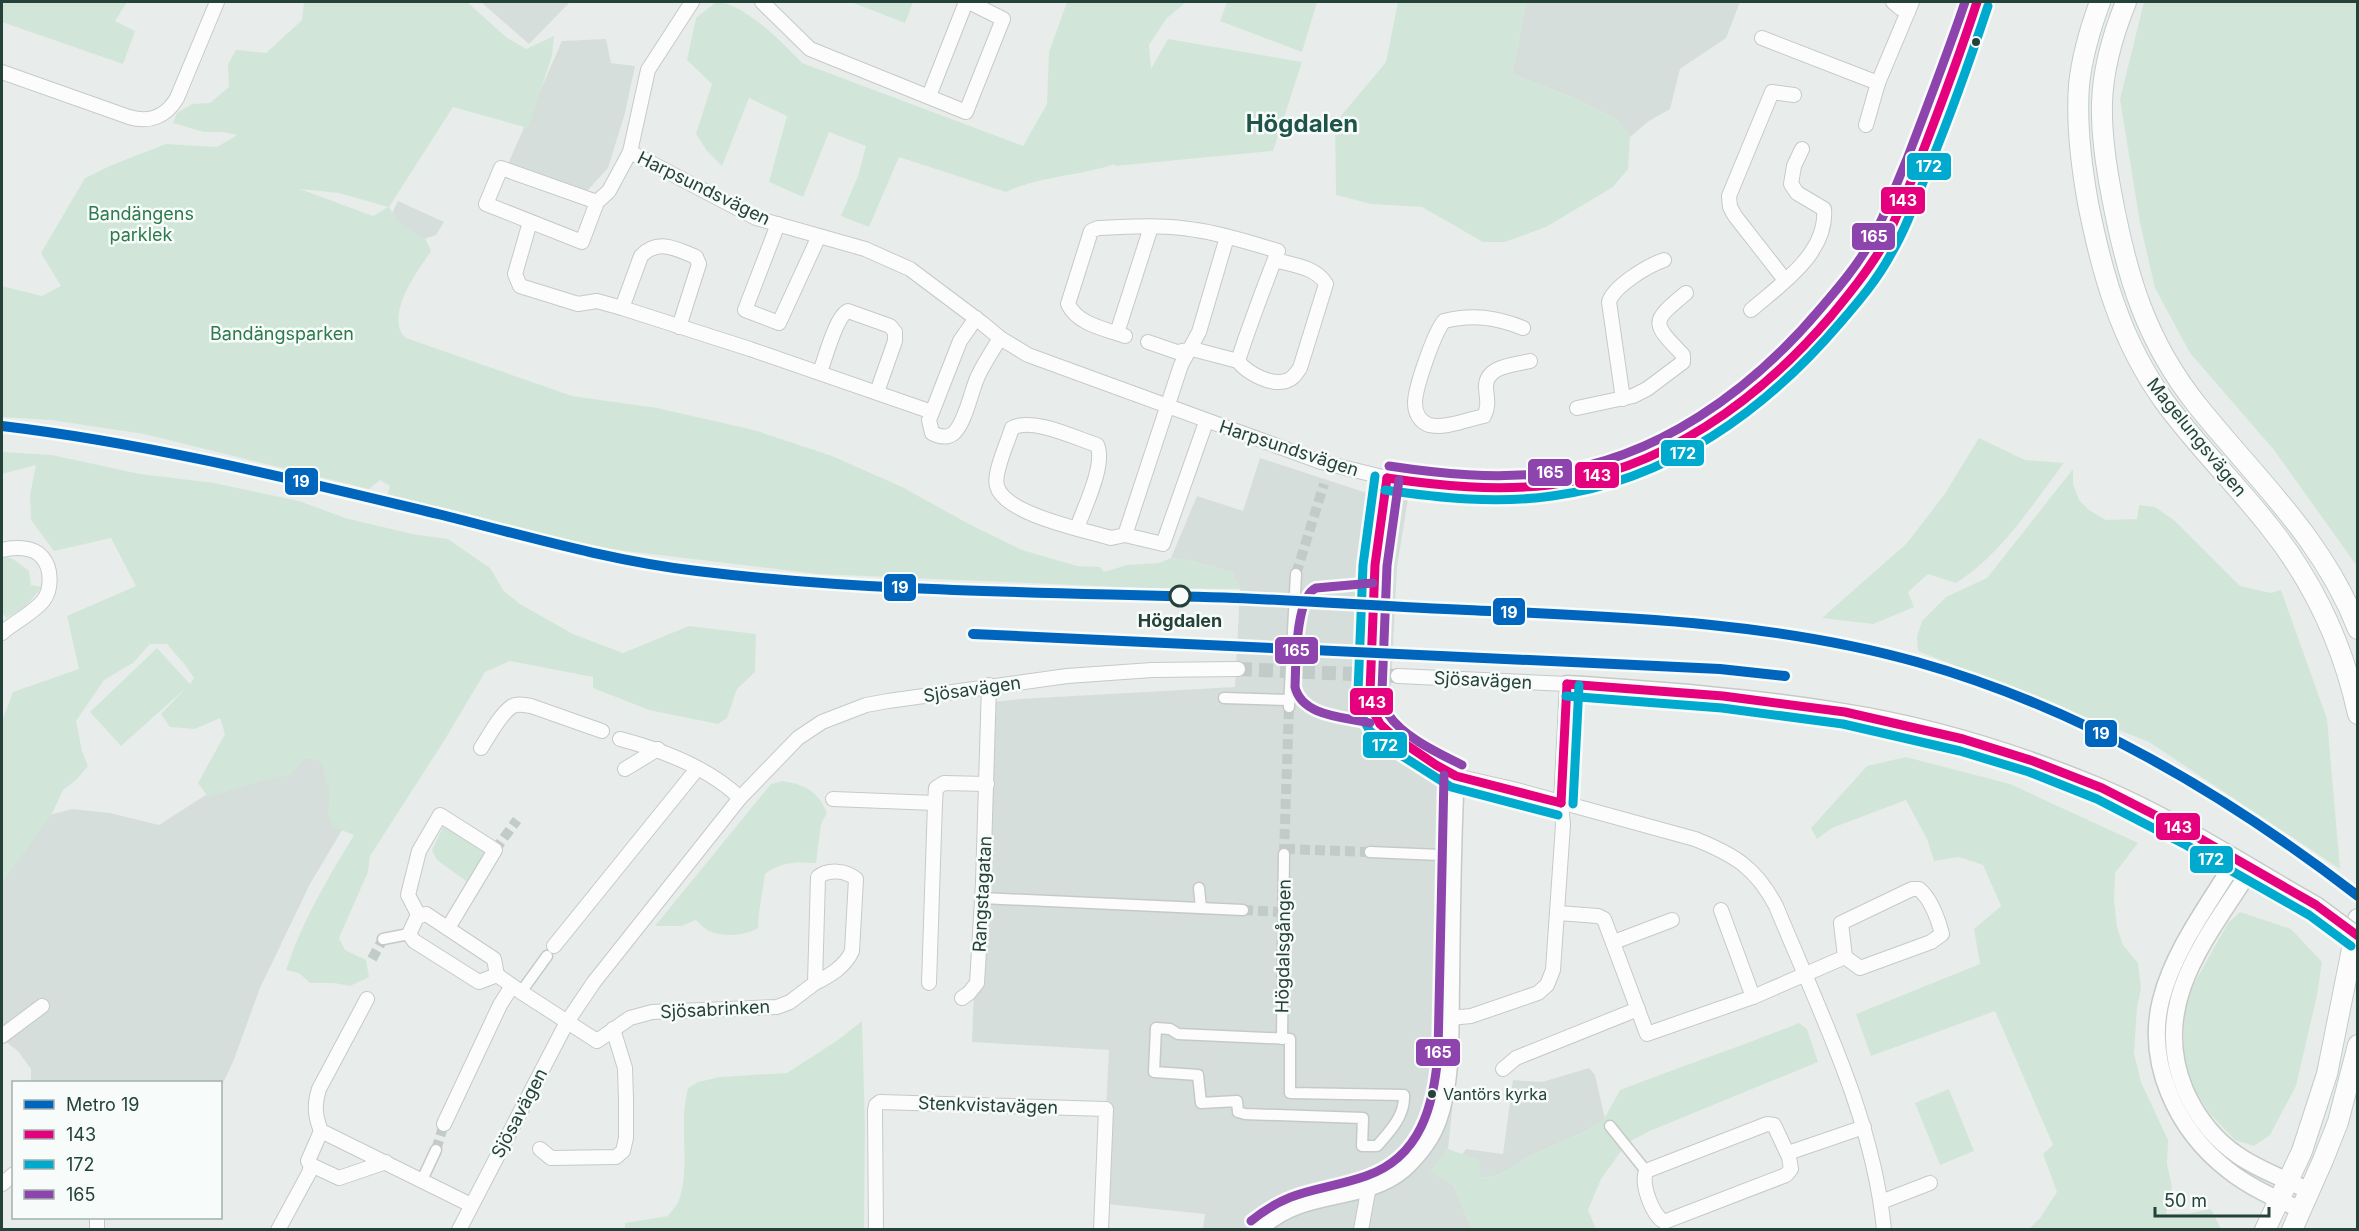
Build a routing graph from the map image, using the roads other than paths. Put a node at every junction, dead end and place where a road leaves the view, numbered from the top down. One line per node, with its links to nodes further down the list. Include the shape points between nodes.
1 (217, 2): 11 (street, via 177,98 171,108 153,119 129,117)
2 (692, 2): 17 (street, via 648,70)
3 (762, 2): 14 (street, via 810,49)
4 (968, 2): 14 (street); 14 (street, via 1003,19 966,112)
5 (1893, 2): 9 (street, via 1900,8)
6 (1977, 2): 45 (street, Harpsundsvägen, via 1949,85 1884,243 1864,275 1814,335 1760,389 1686,439 1630,464 1591,475 1506,488 1452,487)
7 (2100, 2): 57 (main road, Magelungsvägen, via 2082,66 2078,135 2091,219 2116,313 2163,399 2271,527 2299,567 2331,629)
8 (2126, 2): 50 (main road, Magelungsvägen, via 2106,66 2102,131 2135,296 2157,344 2186,390 2319,553)
9 (1910, 7): 12 (street)
10 (1761, 38): 12 (street)
11 (2, 72)
12 (1878, 83): 15 (street)
13 (1794, 95): 26 (street, via 1772,92 1729,196 1735,216)
14 (929, 96)
15 (1866, 124)
16 (1802, 149): 26 (street, via 1791,183 1794,191 1824,209 1825,217 1810,255)
17 (630, 152): 18 (street, via 609,191); 20 (street, Harpsundsvägen, via 756,218)
18 (597, 202): 19 (street, via 582,242); 19 (street, via 501,168 486,204)
19 (530, 222): 28 (street, via 515,274 520,286 578,304 597,301)
20 (778, 224): 22 (street, Harpsundsvägen); 22 (street, Harpsundsvägen, via 745,310 779,323)
21 (1151, 227): 21 (street, via 1121,335 1081,321 1068,304 1091,231); 23 (street)
22 (819, 236): 30 (street, Harpsundsvägen, via 865,249 910,269)
23 (1227, 237): 24 (street, via 1278,251); 35 (street)
24 (1275, 260): 36 (street); 36 (street, via 1308,269 1326,284 1300,368 1294,376 1277,382 1245,370)
25 (1664, 260): 40 (street, via 1650,265 1611,294)
26 (1785, 280): 29 (street)
27 (1686, 293): 40 (street, via 1661,314 1658,323 1661,333 1683,355 1683,362 1647,389)
28 (622, 308): 31 (street); 31 (street, via 641,256 657,245 669,247 696,257 699,264)
29 (1751, 310)
30 (976, 318): 33 (street, Harpsundsvägen); 43 (street, via 960,341)
31 (679, 327): 38 (street)
32 (1523, 328): 37 (street, via 1477,316 1444,321 1426,362 1414,402 1416,411 1430,425 1484,416 1488,403 1486,386 1493,370)
33 (1000, 338): 41 (street, Harpsundsvägen, via 1028,355); 43 (street, via 978,374 954,433 932,433)
34 (1148, 342): 35 (street, via 1177,351)
35 (1192, 349): 36 (street); 41 (street, via 1181,364)
36 (1238, 361)
37 (1530, 361)
38 (820, 372): 39 (street); 39 (street, via 838,322 848,311 890,326 895,332)
39 (877, 392): 43 (street)
40 (1623, 399): 42 (street)
41 (1167, 407): 44 (street, Harpsundsvägen); 47 (street)
42 (1577, 408)
43 (932, 412)
44 (1206, 422): 45 (street, Harpsundsvägen, via 1322,462); 47 (street, Harpsundsvägen, via 1163,544)
45 (1387, 478): 64 (street, via 1375,565 1370,693 1373,711 1392,735)
46 (1077, 528): 46 (street, Harpsundsvägen, via 1025,512 1001,496 997,473 1012,428 1034,424 1097,445 1098,470); 47 (street, Harpsundsvägen, via 1111,538)
47 (1125, 535)
48 (2, 550): 51 (street, via 29,550 42,557 50,586 44,599)
49 (1296, 574): 56 (street, via 1289,704)
50 (2358, 629)
51 (2, 633)
52 (1238, 669): 55 (street, Sjösavägen, via 1141,671)
53 (1398, 676): 54 (street, Sjösavägen)
54 (1567, 684): 69 (street); 73 (street, via 1804,706 1964,739 2102,788)
55 (989, 685): 65 (street, Rangstagatan); 66 (street, Sjösavägen, via 866,705 822,722 798,738)
56 (1224, 698)
57 (2358, 714)
58 (602, 730): 60 (street, via 519,704 506,713)
59 (620, 739): 61 (street)
60 (481, 748)
61 (658, 749): 62 (street); 63 (street)
62 (625, 769)
63 (698, 769): 66 (street, via 716,777); 89 (street)
64 (1456, 776): 69 (street); 101 (street)
65 (987, 784): 68 (street, via 944,783 936,788); 76 (street, Rangstagatan)
66 (740, 798): 102 (street, Sjösavägen, via 594,982)
67 (833, 799): 68 (street)
68 (935, 803): 93 (street)
69 (1561, 803): 80 (street); 92 (street, via 1695,840 1746,865 1776,906)
70 (1370, 852): 72 (street)
71 (1284, 854): 105 (street, Högdalsgången)
72 (1440, 855)
73 (2236, 859): 74 (street); 123 (street, via 2178,953 2161,1001 2157,1041 2162,1078 2181,1119 2206,1151 2229,1171)
74 (2251, 869): 86 (street, bridge, via 2316,905); 119 (street, via 2208,935 2184,982 2174,1016 2174,1050 2188,1097 2206,1126 2241,1157)
75 (1199, 888): 77 (street)
76 (982, 898): 77 (street); 97 (street, Rangstagatan, via 977,983)
77 (1201, 908): 78 (street)
78 (1243, 910)
79 (1721, 910): 96 (street)
80 (1558, 912): 88 (street, via 1598,916 1604,920); 101 (street, via 1554,970 1547,985 1538,993 1472,1016)
81 (419, 916): 84 (street, via 426,914); 84 (street, via 408,895 419,851 440,815 495,850); 85 (street)
82 (2358, 919): 119 (main road, via 2327,1074 2306,1141)
83 (1672, 920): 88 (street)
84 (448, 928): 91 (street, via 494,959)
85 (409, 934): 87 (street); 91 (street, via 479,982)
86 (2358, 936)
87 (383, 939)
88 (1614, 942): 100 (street)
89 (551, 951): 95 (street)
90 (1845, 957): 90 (street, via 1860,968 1939,938 1939,922 1924,894 1912,889 1841,923); 92 (street)
91 (497, 975): 95 (street)
92 (1804, 975): 96 (street); 110 (street)
93 (929, 982)
94 (815, 983): 94 (street, Sjösabrinken, via 818,877 824,872 849,873 856,879 852,951 836,971); 103 (street, Sjösabrinken, via 777,1007 652,1012 630,1018)
95 (517, 989): 102 (street); 108 (street, via 500,1005)
96 (1753, 997): 100 (street, via 1647,1034)
97 (962, 998)
98 (367, 999): 111 (street, via 315,1099)
99 (42, 1006): 104 (street)
100 (1638, 1009): 107 (street, via 1516,1058)
101 (1450, 1018): 121 (street, via 1446,1085 1429,1140 1402,1170)
102 (567, 1022): 103 (street, Sjösabrinken, via 597,1041); 125 (street, Sjösavägen)
103 (614, 1029): 112 (street, via 625,1068 623,1151 616,1157 551,1158)
104 (2, 1036)
105 (1282, 1038): 105 (street, Högdalsgången, via 1178,1034 1156,1028 1154,1072 1198,1075 1201,1103 1237,1101 1238,1112 1363,1118 1362,1146 1377,1146 1404,1108 1404,1095 1290,1093 1290,1039)
106 (2358, 1046): 122 (main road, via 2337,1122)
107 (1503, 1069)
108 (444, 1124)
109 (1610, 1126): 117 (street)
110 (1864, 1127): 114 (street); 124 (street)
111 (321, 1131): 115 (street); 116 (street, via 308,1161)
112 (540, 1149)
113 (436, 1150): 118 (street)
114 (1788, 1153): 117 (street, via 1774,1125 1767,1124); 117 (street, via 1791,1168 1786,1175 1664,1222 1646,1192)
115 (386, 1161): 116 (street, via 339,1178); 118 (street)
116 (311, 1165): 127 (street)
117 (1646, 1171)
118 (422, 1180): 125 (street)
119 (2287, 1180): 122 (street); 123 (main road)
120 (1930, 1183): 124 (street)
121 (1369, 1186): 131 (street, via 1285,1209); 132 (street)
122 (2309, 1191): 126 (main road)
123 (2278, 1200): 126 (street); 134 (main road)
124 (1881, 1202): 133 (street)
125 (471, 1205): 128 (street, Sjösavägen)
126 (2300, 1209): 135 (main road)
127 (279, 1230)
128 (459, 1230)
129 (876, 1230): 130 (street, Stenkvistavägen, via 875,1110 880,1102 1106,1109)
130 (1101, 1230)
131 (1259, 1230)
132 (1361, 1230)
133 (1884, 1230)
134 (2265, 1230)
135 (2292, 1230)

